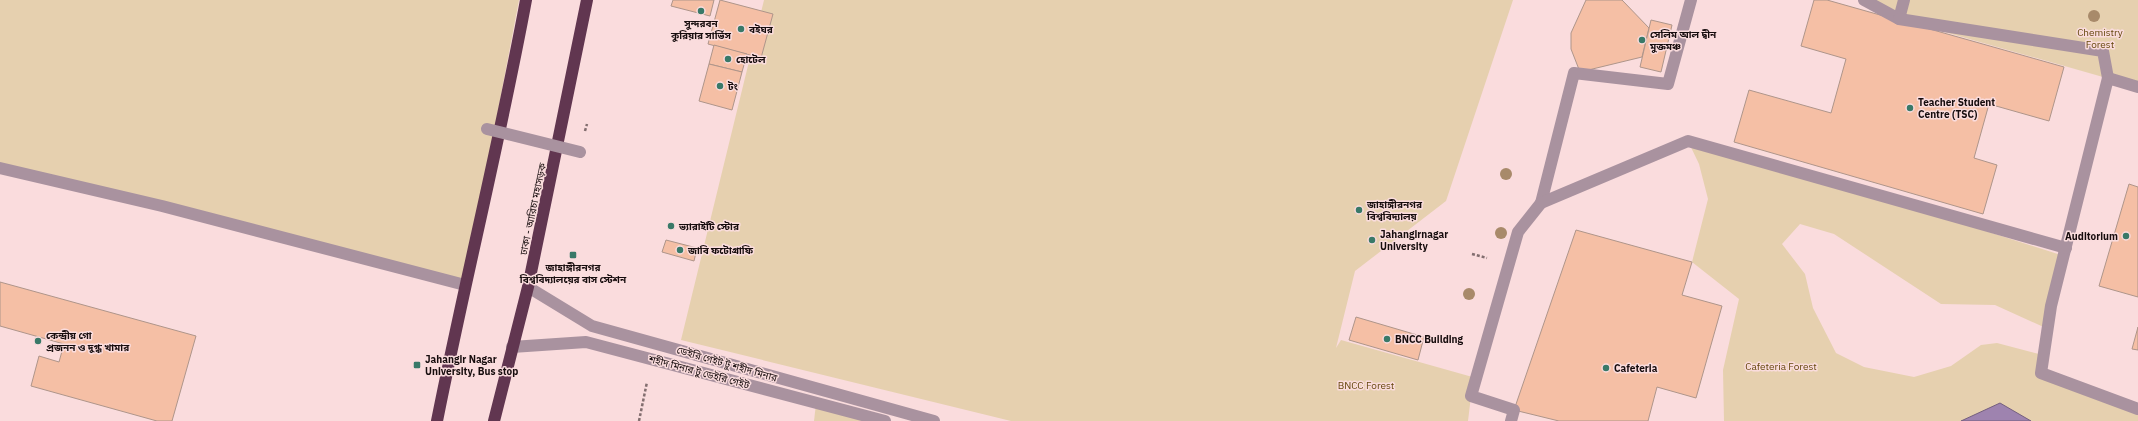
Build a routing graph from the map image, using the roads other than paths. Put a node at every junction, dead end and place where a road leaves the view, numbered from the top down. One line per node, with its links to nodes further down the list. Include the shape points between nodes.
1 (526, 0): 15 (highway, via 488,189)
2 (587, 0): 10 (highway, ঢাকা - আরিচা মহাসড়ক)
3 (1691, 0): 13 (street, via 1668,84 1574,73)
4 (1864, 0): 6 (street)
5 (1904, 0): 6 (street)
6 (1898, 20): 7 (street, via 2103,51)
7 (2108, 78): 8 (street); 14 (street)
8 (2138, 87)
9 (486, 128): 10 (street, bridge)
10 (558, 146): 11 (street, bridge); 16 (highway, ঢাকা - আরিচা মহাসড়ক)
11 (580, 152)
12 (0, 168): 15 (street, via 162,206)
13 (1541, 203): 14 (street, via 1688,141); 23 (street, via 1518,232 1471,396 1514,410)
14 (2066, 248): 18 (street, via 2051,306 2041,373)
15 (465, 285): 19 (highway)
16 (528, 287): 17 (highway, ঢাকা - আরিচা মহাসড়ক); 22 (street, ডেইরি গেইট টু শহীদ মিনার, via 592,326)
17 (512, 347): 20 (highway, ঢাকা - আরিচা মহাসড়ক); 21 (street, শহীদ মিনার টু ডেইরি গেইট, via 586,342)
18 (2138, 409)
19 (437, 421)
20 (494, 421)
21 (885, 421)
22 (934, 421)
23 (1511, 421)

